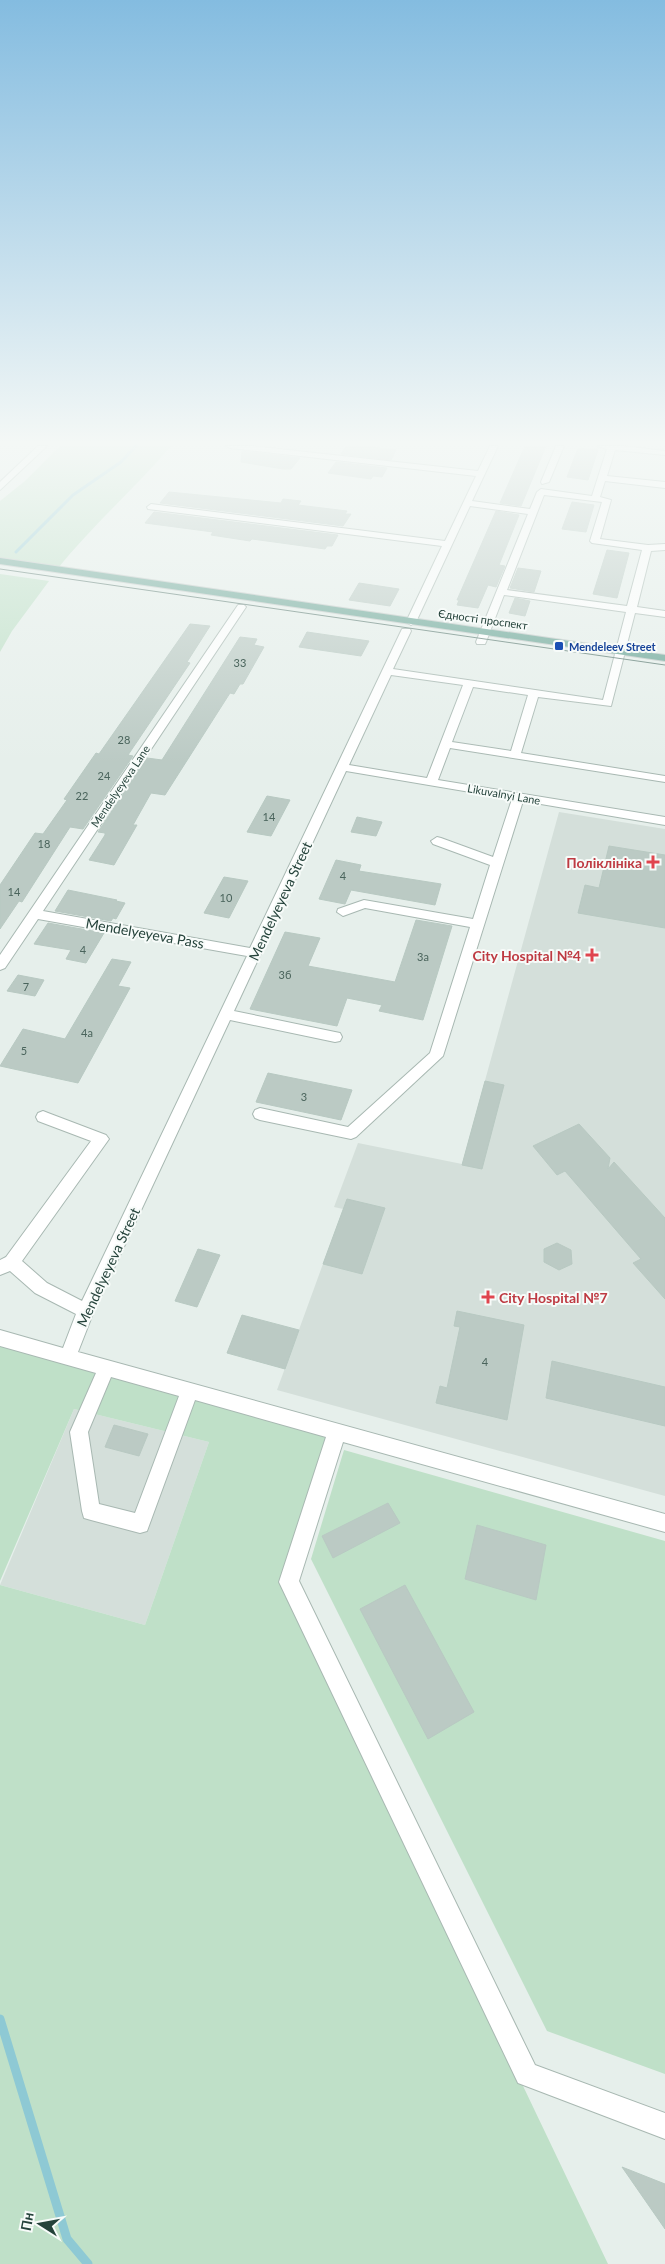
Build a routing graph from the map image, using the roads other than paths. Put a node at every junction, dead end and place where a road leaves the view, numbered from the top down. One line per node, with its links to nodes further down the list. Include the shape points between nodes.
1 (444, 552): 10 (street, Mendelyeyeva Street)
2 (518, 552): 6 (street)
3 (646, 552): 8 (street)
4 (0, 561): 10 (main road, Єдності проспект)
5 (0, 572): 7 (main road, Єдності проспект)
6 (502, 592): 8 (street); 11 (street)
7 (241, 607): 10 (main road, Єдності проспект); 28 (street, Mendelyeyeva Lane)
8 (631, 609): 9 (street); 12 (street)
9 (665, 614)
10 (408, 626): 11 (main road, Єдності проспект); 15 (street, Mendelyeyeva Street)
11 (483, 637): 12 (main road, Єдності проспект)
12 (619, 657): 13 (main road, Єдності проспект); 14 (main road, Єдності проспект); 17 (street, via 607,704)
13 (665, 658)
14 (665, 668)
15 (388, 671): 16 (street); 20 (street, Mendelyeyeva Street)
16 (469, 683): 17 (street); 18 (street)
17 (534, 693): 19 (street)
18 (446, 744): 19 (street); 22 (street)
19 (515, 755): 21 (street)
20 (342, 767): 22 (street, Likuvalnyi Lane); 30 (street, Mendelyeyeva Street)
21 (665, 779)
22 (431, 782): 23 (street, Likuvalnyi Lane)
23 (518, 797): 24 (street, Likuvalnyi Lane); 26 (street)
24 (665, 822)
25 (437, 841): 26 (street)
26 (497, 863): 29 (street)
27 (343, 912): 29 (street, via 364,904)
28 (35, 914): 30 (street, Mendelyeyeva Pass); 31 (street, Mendelyeyeva Lane)
29 (478, 924): 34 (street, via 436,1056 350,1133)
30 (256, 954): 32 (street, Mendelyeyeva Street)
31 (0, 965)
32 (227, 1015): 33 (street); 37 (street, Mendelyeyeva Street)
33 (335, 1037)
34 (260, 1114)
35 (43, 1117): 36 (street, via 101,1139)
36 (6, 1265): 37 (street)
37 (86, 1311): 39 (street, Mendelyeyeva Street)
38 (0, 1338): 39 (street)
39 (68, 1356): 40 (street)
40 (107, 1367): 41 (street); 41 (street, via 79,1432 91,1511 140,1524)
41 (190, 1390): 42 (street)
42 (337, 1431): 43 (street); 44 (street, via 289,1582 527,2074)
43 (665, 1523)
44 (665, 2126)

